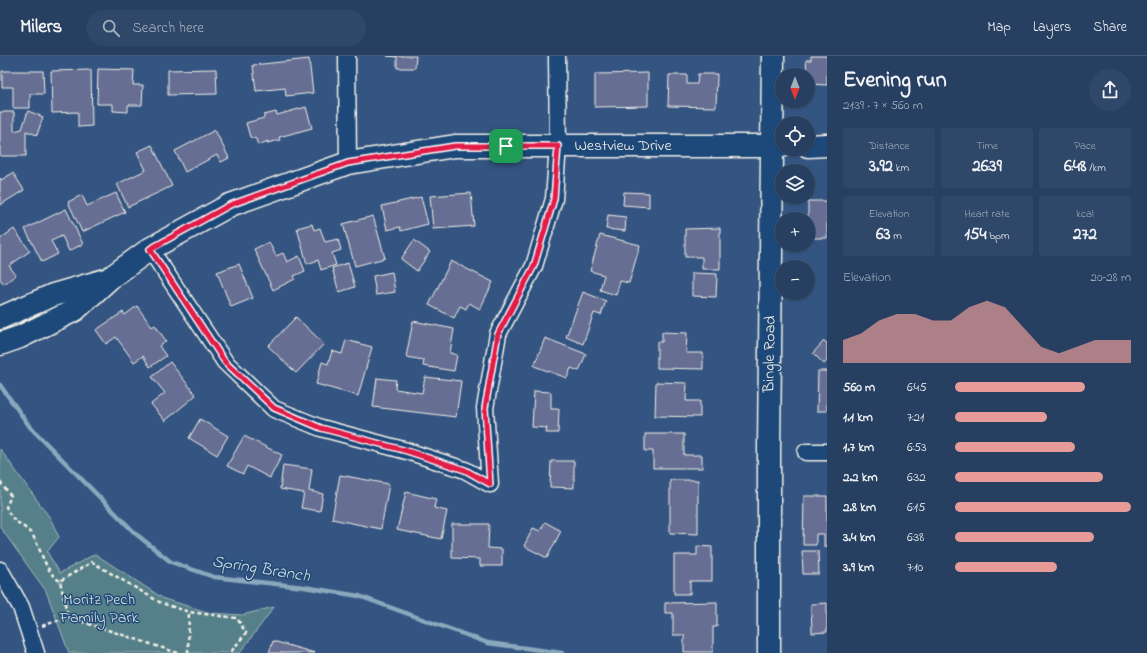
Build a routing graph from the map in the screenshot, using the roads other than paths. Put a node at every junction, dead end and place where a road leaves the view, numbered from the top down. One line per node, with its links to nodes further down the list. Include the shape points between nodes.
1 (347, 56): 10 (street)
2 (557, 56): 6 (street)
3 (773, 56): 4 (main road, Bingle Road)
4 (776, 116)
5 (827, 145): 8 (main road)
6 (558, 146): 7 (main road, Westview Drive); 10 (main road, Westview Drive, via 455,146); 11 (street, via 554,199 534,266 498,334 485,408 490,484 465,470 321,428 274,408 225,362)
7 (775, 146)
8 (815, 146)
9 (777, 156): 19 (main road, Bingle Road, via 769,449)
10 (348, 163): 11 (main road, Westview Drive, via 230,205)
11 (150, 249): 12 (main road, Westview Drive)
12 (110, 278): 13 (main road, Westview Drive, via 53,295); 14 (main road, Westview Drive, via 75,310)
13 (6, 316)
14 (0, 344)
15 (806, 452): 16 (street)
16 (827, 452)
17 (0, 570): 18 (street, via 21,607)
18 (36, 653)
19 (769, 653)

